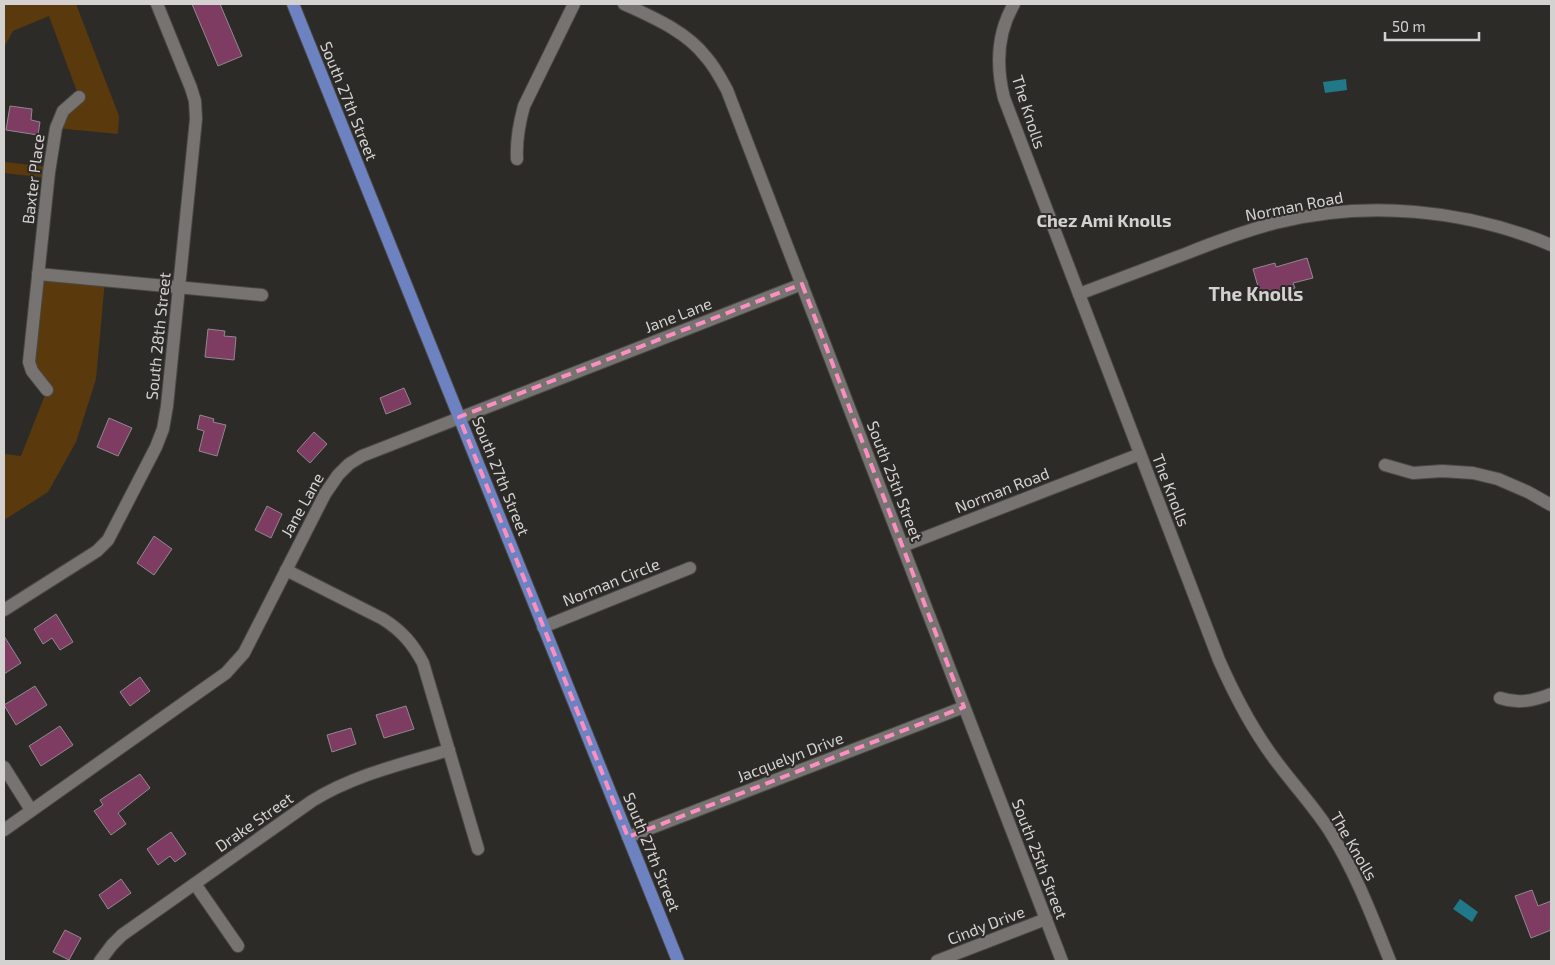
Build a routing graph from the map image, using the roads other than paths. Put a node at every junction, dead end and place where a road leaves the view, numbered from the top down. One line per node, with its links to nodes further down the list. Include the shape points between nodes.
1 (157, 4): 11 (street, South 28th Street, via 195,101)
2 (293, 4): 15 (main road, South 27th Street)
3 (574, 4): 7 (street, via 524,106 516,146)
4 (624, 4): 10 (street, South 25th Street, via 672,28 706,56 727,90)
5 (1014, 4): 12 (street, The Knolls, via 1000,40 998,60 1004,98)
6 (79, 97): 9 (street, Baxter Place, via 63,111 57,124)
7 (517, 159)
8 (1551, 245): 12 (street, Norman Road, via 1499,226 1432,213 1375,211 1318,215 1240,233)
9 (38, 274): 11 (street); 14 (street, Baxter Place, via 29,362)
10 (802, 284): 15 (street, Jane Lane); 19 (street, South 25th Street)
11 (180, 288): 13 (street); 22 (street, South 28th Street, via 163,429 114,530 97,551)
12 (1079, 294): 16 (street, The Knolls)
13 (262, 295)
14 (47, 390)
15 (459, 417): 21 (street, Jane Lane, via 349,464 328,489); 23 (main road, South 27th Street)
16 (1140, 454): 19 (street, Norman Road); 40 (street, The Knolls, via 1234,693 1269,751 1323,822 1349,864)
17 (1385, 465): 18 (street, via 1413,474 1442,471 1482,475 1528,492)
18 (1551, 505)
19 (903, 546): 26 (street, South 25th Street)
20 (690, 568): 23 (street, Norman Circle)
21 (286, 570): 27 (street, via 383,619 407,637 423,663); 29 (street, Jane Lane, via 244,653 226,673)
22 (4, 610)
23 (544, 627): 31 (main road, South 27th Street)
24 (1551, 694): 25 (street, via 1522,702)
25 (1500, 698)
26 (964, 707): 31 (street, Jacquelyn Drive); 34 (street, South 25th Street)
27 (450, 750): 32 (street); 33 (street, Drake Street, via 357,778 332,789)
28 (4, 767): 29 (street)
29 (31, 810): 30 (street, Jane Lane)
30 (4, 830)
31 (628, 837): 37 (main road, South 27th Street)
32 (478, 849)
33 (195, 884): 35 (street); 36 (street, Drake Street, via 122,935)
34 (1046, 919): 38 (street, Cindy Drive); 39 (street, South 25th Street)
35 (238, 946)
36 (100, 961)
37 (678, 961)
38 (937, 961)
39 (1062, 961)
40 (1390, 961)

